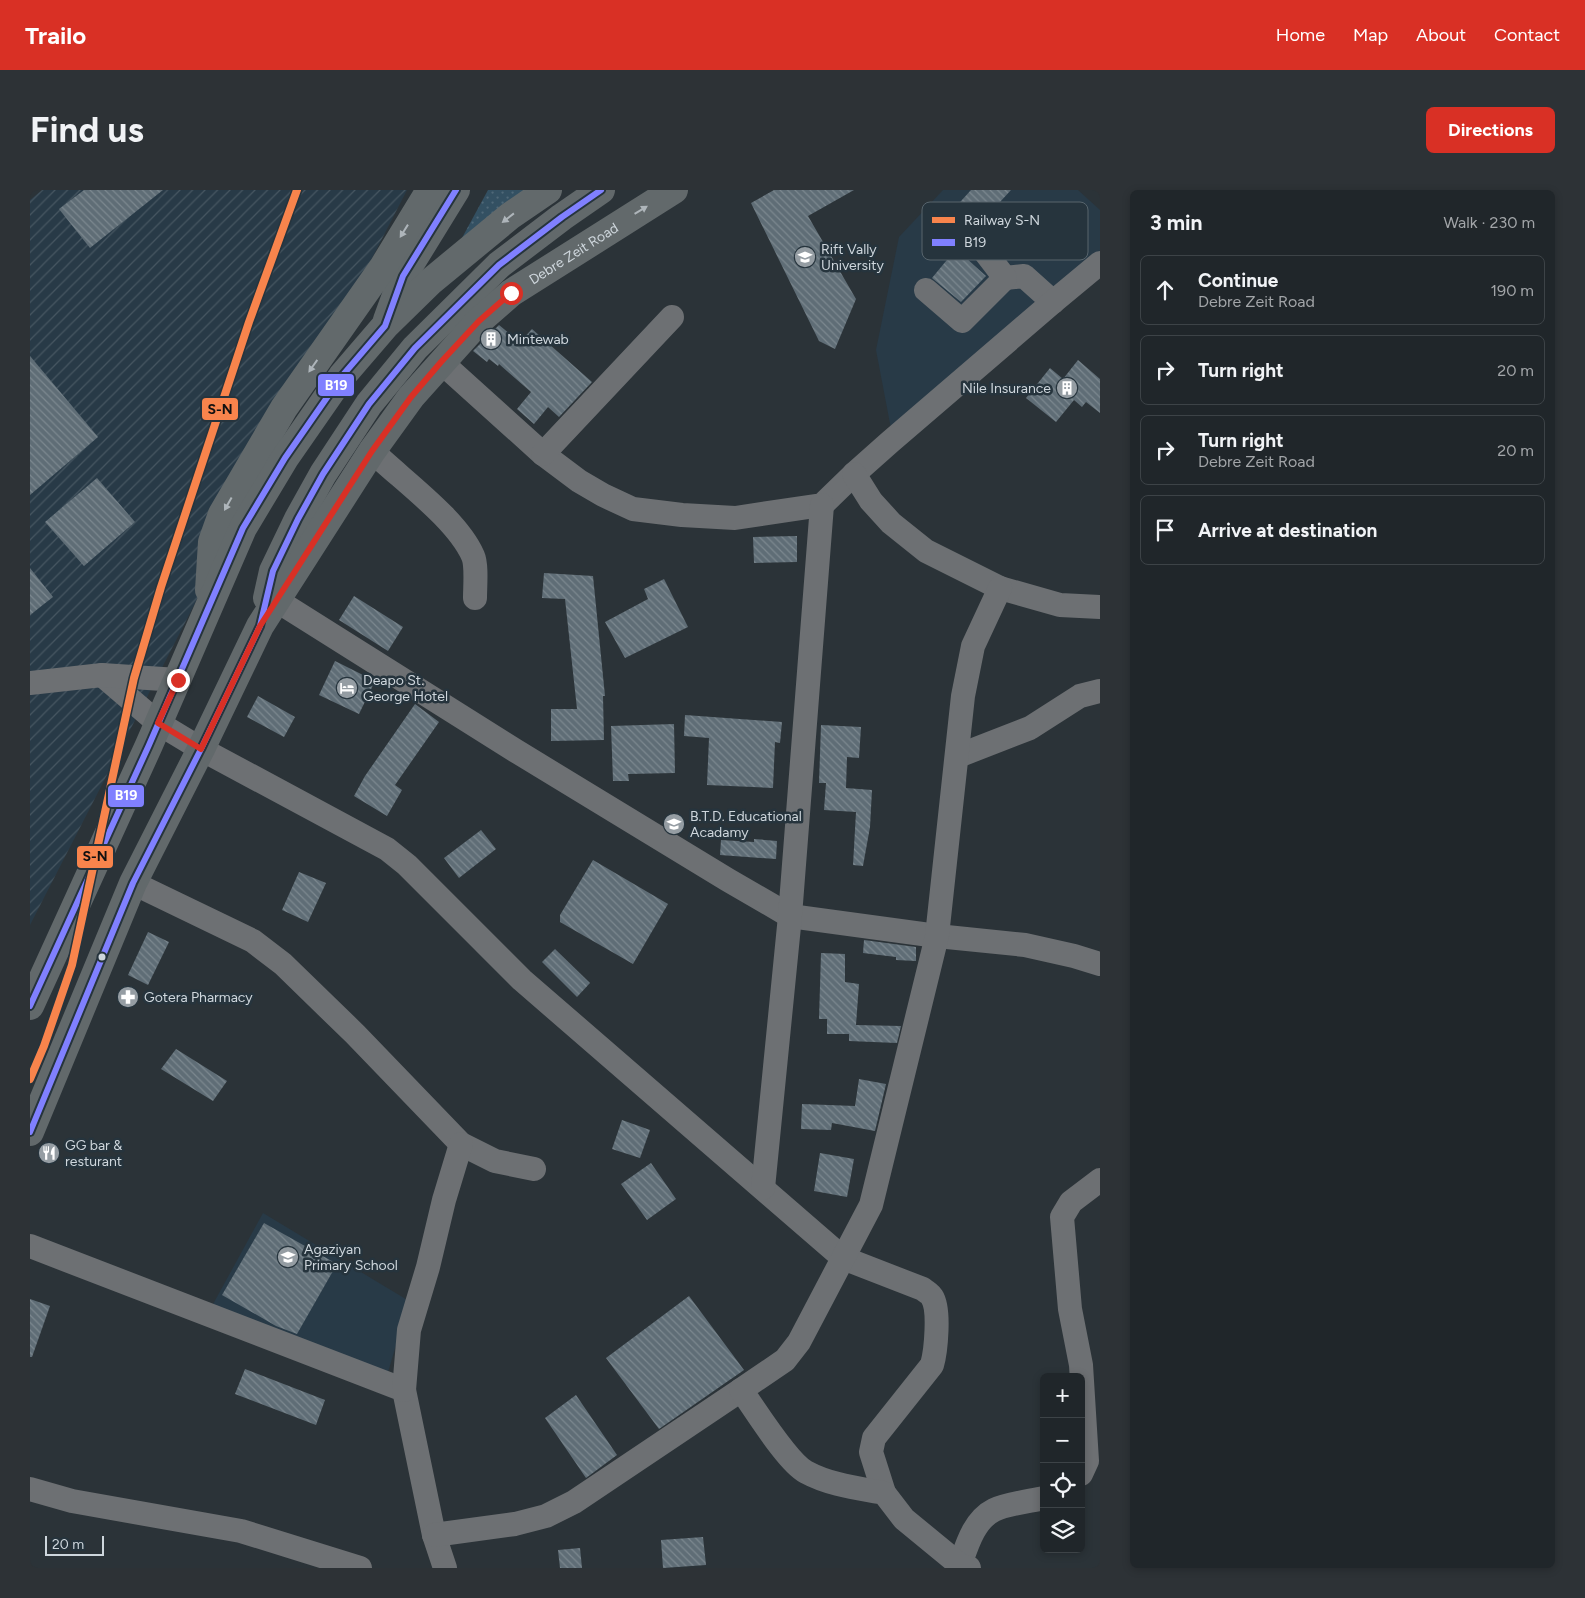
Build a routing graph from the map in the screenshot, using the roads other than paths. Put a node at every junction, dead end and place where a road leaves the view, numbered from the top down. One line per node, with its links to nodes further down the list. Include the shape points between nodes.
1 (430, 190): 22 (main road, one-way to 22, via 383,267 284,408 222,514 212,542)
2 (456, 190): 12 (main road, via 403,276)
3 (548, 190): 12 (main road, one-way to 12, via 510,216 430,282)
4 (601, 190): 23 (main road, via 499,265 415,348 369,404 298,519 273,571)
5 (674, 190): 13 (main road, Debre Zeit Road, one-way to 5, via 479,321 511,293)
6 (991, 260): 8 (street)
7 (1098, 269): 10 (street)
8 (1005, 278): 9 (street, via 962,321); 10 (street, via 1024,276)
9 (926, 290)
10 (1053, 302): 16 (street)
11 (672, 317): 15 (street)
12 (385, 326): 22 (main road, via 342,376 284,458 243,528)
13 (441, 362): 14 (main road, Debre Zeit Road); 15 (street)
14 (372, 451): 19 (street, via 460,534 474,558); 20 (main road, Debre Zeit Road)
15 (543, 454): 17 (street, via 579,481 634,509 735,518)
16 (854, 474): 17 (street); 18 (street, via 884,516 926,551)
17 (822, 506): 32 (street)
18 (1000, 588): 21 (street, via 1060,605); 30 (street, via 973,646 963,696)
19 (475, 598)
20 (276, 600): 23 (main road, Debre Zeit Road); 32 (street)
21 (1100, 607)
22 (208, 609): 25 (main road)
23 (260, 626): 29 (main road, Debre Zeit Road)
24 (102, 675): 25 (street); 26 (street); 28 (street)
25 (178, 680): 28 (main road)
26 (30, 683)
27 (1100, 691): 30 (street, via 1080,696 1030,728)
28 (158, 723): 29 (street); 35 (main road)
29 (201, 749): 31 (main road, Debre Zeit Road); 40 (street, via 387,849 522,980)
30 (958, 756): 33 (street)
31 (134, 883): 36 (main road, Debre Zeit Road); 37 (street, via 252,941 283,964 356,1034)
32 (790, 916): 33 (street); 40 (street)
33 (938, 936): 34 (street, via 1025,945); 42 (street, via 871,1205)
34 (1100, 964)
35 (30, 1006)
36 (30, 1132)
37 (461, 1144): 38 (street, via 495,1161); 43 (street, via 409,1330)
38 (534, 1169)
39 (1100, 1180): 45 (street, via 1071,1202 1062,1217 1070,1309 1081,1365)
40 (763, 1188): 42 (street)
41 (30, 1246): 43 (street)
42 (843, 1258): 44 (street, via 785,1360); 47 (street, via 923,1289 932,1296 936,1309 932,1365 874,1438 871,1452)
43 (404, 1390): 49 (street)
44 (741, 1390): 47 (street, via 788,1457 804,1471 832,1483); 49 (street, via 574,1502 546,1516 515,1524)
45 (1085, 1465)
46 (30, 1489): 51 (street, via 72,1501 241,1531)
47 (884, 1493): 50 (street, via 904,1519)
48 (1040, 1499): 50 (street, via 995,1510 984,1517 970,1536)
49 (434, 1535): 52 (street)
50 (964, 1566)
51 (360, 1568)
52 (445, 1568)

